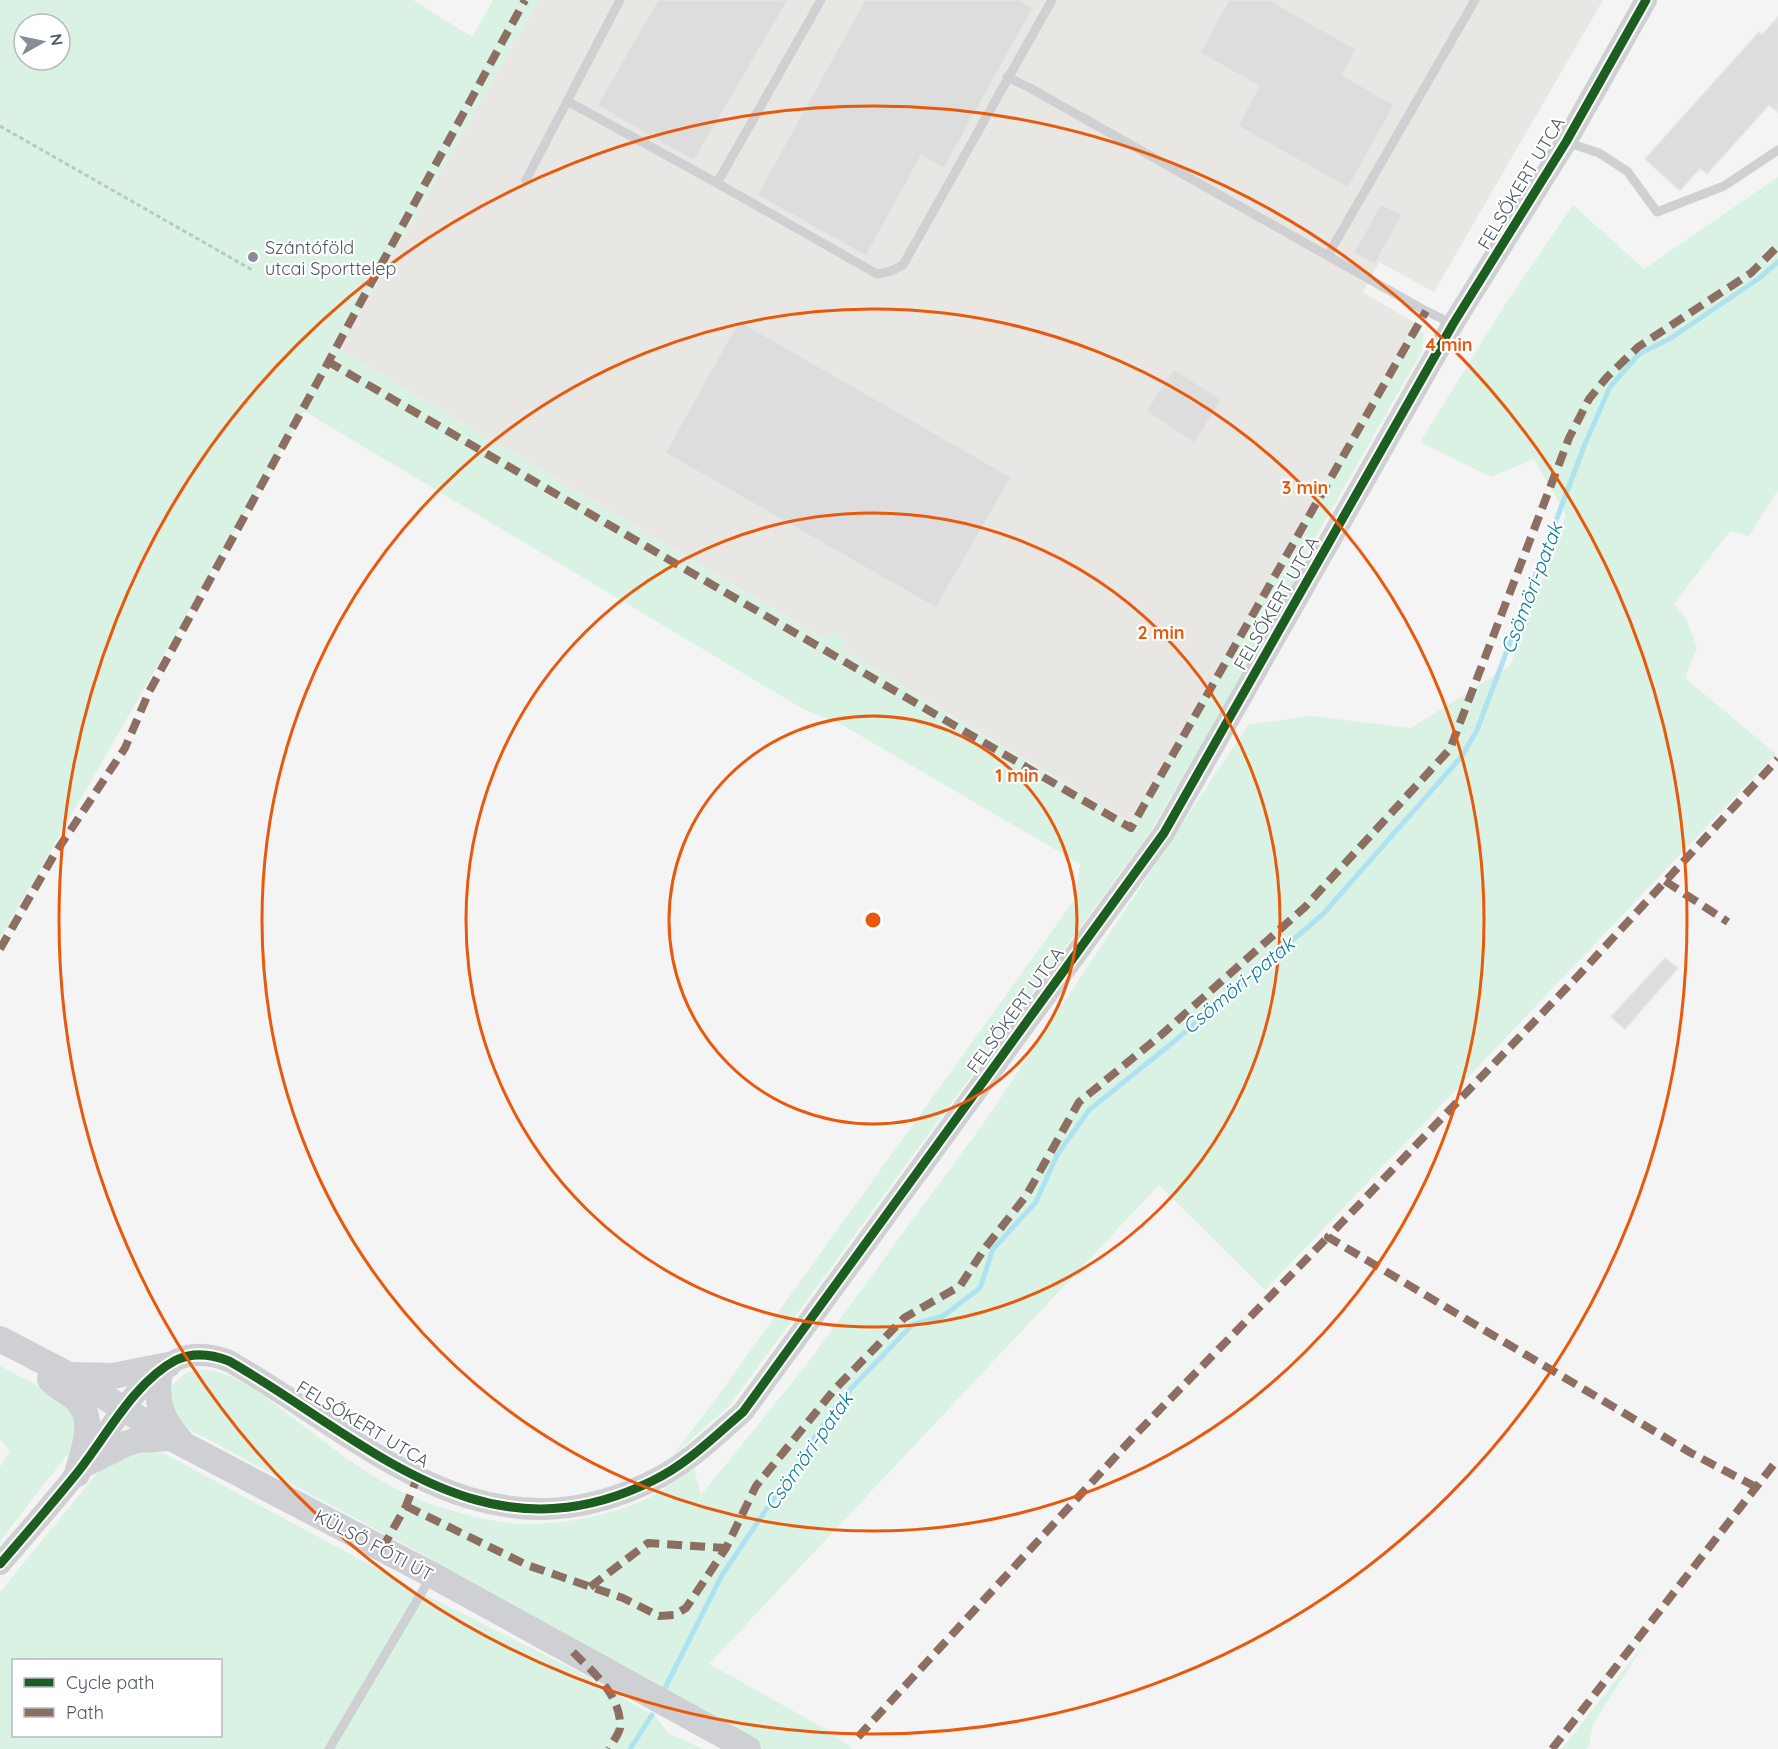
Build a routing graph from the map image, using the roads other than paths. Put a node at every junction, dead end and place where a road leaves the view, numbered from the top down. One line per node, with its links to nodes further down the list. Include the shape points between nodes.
1 (620, 0): 7 (lane)
2 (821, 0): 11 (lane)
3 (1052, 0): 6 (lane)
4 (1475, 0): 12 (lane)
5 (1646, 0): 8 (street, FELSŐKERT UTCA)
6 (1007, 78): 11 (lane, via 903,265 891,271 877,274); 12 (lane)
7 (567, 101): 10 (lane); 11 (lane)
8 (1566, 142): 9 (lane, via 1599,153 1626,171 1657,212 1724,186); 13 (street, FELSŐKERT UTCA)
9 (1778, 150)
10 (526, 180)
11 (717, 183)
12 (1329, 255): 13 (lane)
13 (1454, 324): 16 (street, FELSŐKERT UTCA, via 1164,833 743,1412 686,1460 652,1481 570,1507 528,1510 489,1505 438,1488 392,1465 229,1360 199,1354 183,1357)
14 (0, 1339): 15 (main road, KÜLSŐ FÓTI ÚT)
15 (35, 1356): 17 (main road, KÜLSŐ FÓTI ÚT); 20 (main road, via 55,1384 85,1411 87,1436)
16 (164, 1368): 17 (main road, via 113,1376); 18 (street, FELSŐKERT UTCA); 19 (main road, via 158,1395 161,1412)
17 (69, 1375): 18 (main road, KÜLSŐ FÓTI ÚT)
18 (124, 1410): 19 (main road, KÜLSŐ FÓTI ÚT); 20 (street, FELSŐKERT UTCA)
19 (178, 1441): 20 (main road, via 131,1442); 22 (main road, KÜLSŐ FÓTI ÚT)
20 (80, 1469): 21 (street, FELSŐKERT UTCA)
21 (0, 1564)
22 (432, 1575): 23 (lane); 24 (main road, KÜLSŐ FÓTI ÚT)
23 (329, 1749)
24 (748, 1749)

